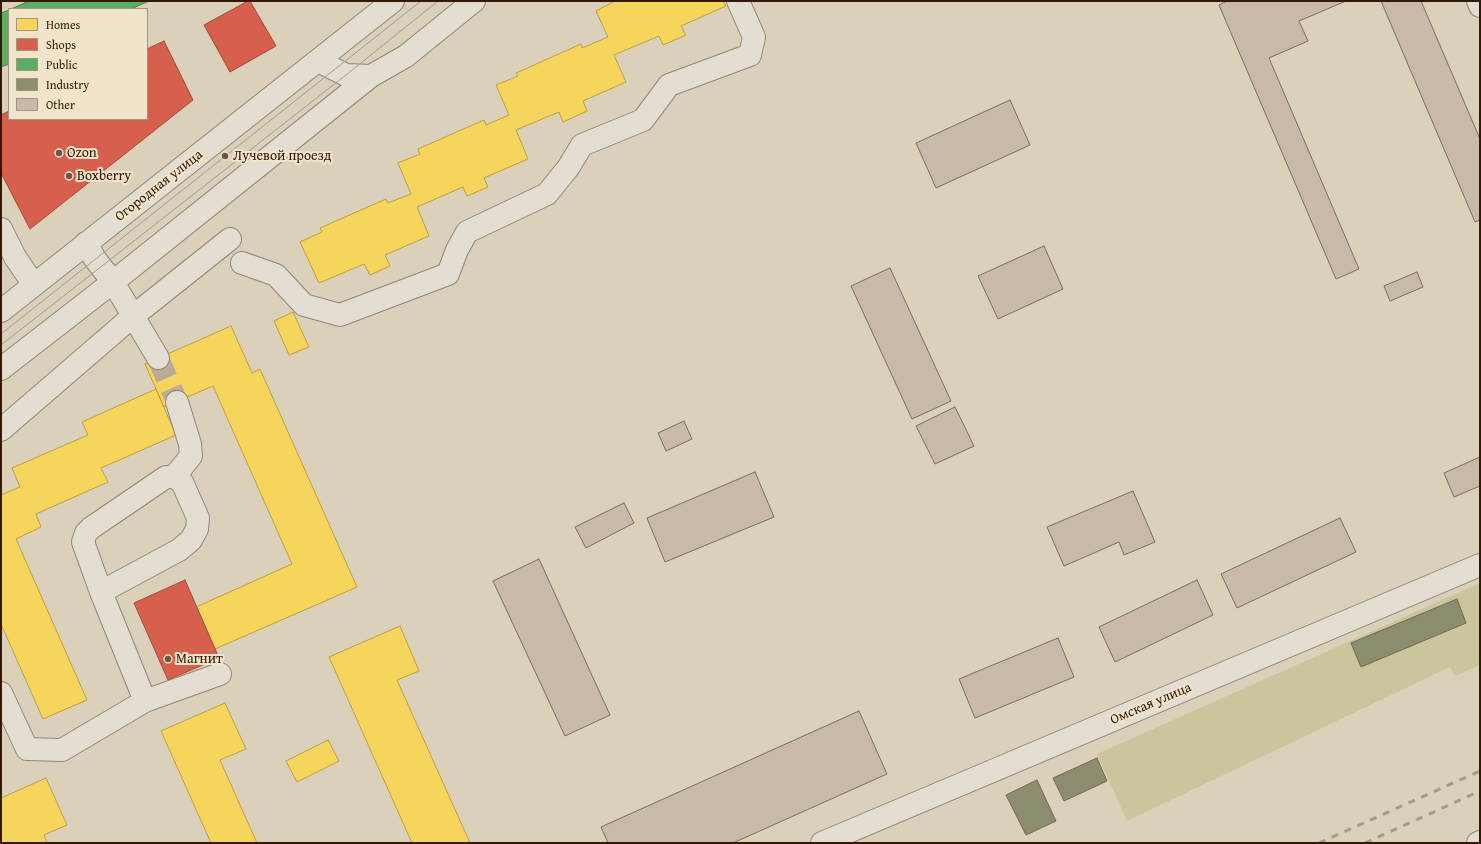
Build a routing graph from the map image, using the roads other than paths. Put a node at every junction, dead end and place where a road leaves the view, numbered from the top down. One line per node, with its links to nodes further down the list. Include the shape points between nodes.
1 (393, 1): 6 (street, Огородная улица)
2 (474, 1): 7 (street, via 406,56)
3 (738, 1): 11 (street, via 754,36 750,55 669,84 643,120 582,144 568,168 547,194 467,232 448,274 340,315 304,305 276,275)
4 (1478, 1): 5 (street)
5 (1480, 6)
6 (318, 61): 7 (street, via 346,76); 10 (street, Огородная улица)
7 (371, 76): 12 (street)
8 (1, 229): 13 (street, via 15,257)
9 (230, 239): 15 (street)
10 (86, 243): 12 (street); 13 (street, Огородная улица)
11 (242, 263)
12 (113, 282): 15 (street); 17 (street)
13 (34, 285): 14 (street, Огородная улица)
14 (1, 311)
15 (132, 317): 16 (street); 19 (street)
16 (158, 358)
17 (1, 369)
18 (176, 402): 20 (street, via 190,444 191,456)
19 (1, 430)
20 (174, 477): 22 (street, via 166,477 86,533 83,542 85,551); 22 (street, via 182,482 198,518 197,529 191,540 179,550)
21 (1480, 565): 26 (street, Омская улица)
22 (101, 592): 25 (street)
23 (220, 674): 25 (street)
24 (1, 693): 25 (street, via 27,749 62,750)
25 (145, 701)
26 (822, 843)

